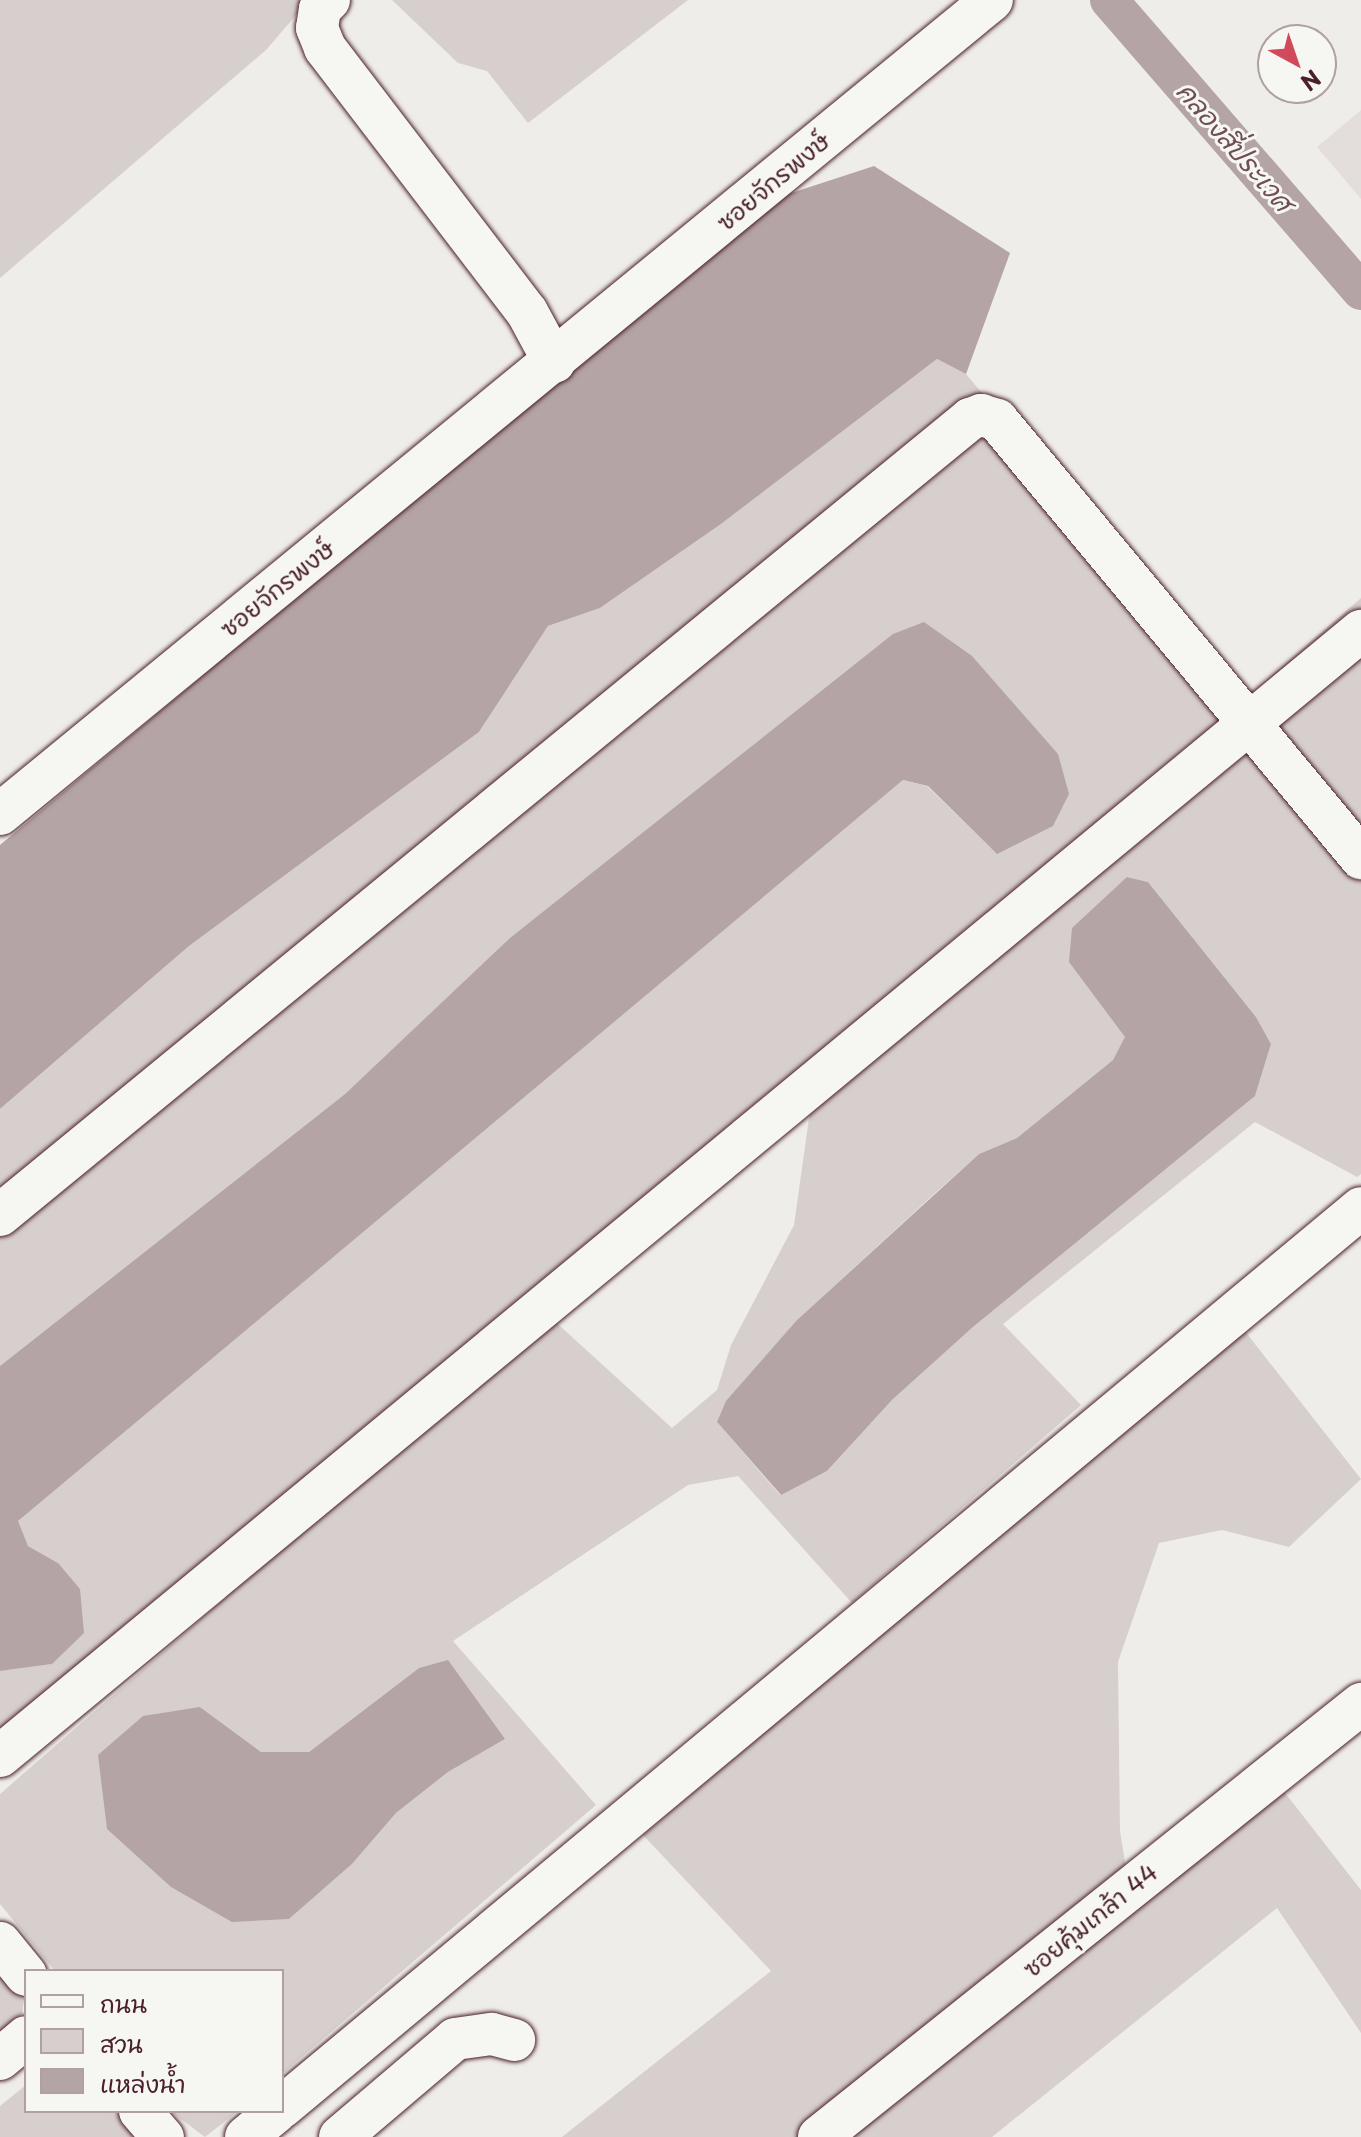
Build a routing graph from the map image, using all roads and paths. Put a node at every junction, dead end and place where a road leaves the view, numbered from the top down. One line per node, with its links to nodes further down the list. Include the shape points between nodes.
1 (329, 0): 3 (street, via 320,9 317,28 325,48 527,312)
2 (992, 0): 3 (street, ซอยจักรพงษ์)
3 (554, 362): 6 (street, ซอยจักรพงษ์)
4 (1361, 631): 5 (street)
5 (1249, 724): 7 (street); 9 (street, via 997,420 981,415 970,419); 11 (street)
6 (0, 814)
7 (1361, 858)
8 (1361, 1208): 17 (street)
9 (0, 1215)
10 (1361, 1704): 23 (street, ซอยคุ้มเกล้า 44)
11 (0, 1756)
12 (0, 1943): 13 (street)
13 (24, 1973)
14 (24, 2039): 16 (street)
15 (514, 2040): 22 (street, via 492,2034 455,2039)
16 (0, 2059)
17 (284, 2105)
18 (142, 2113): 20 (street)
19 (275, 2113): 21 (street)
20 (163, 2137)
21 (246, 2137)
22 (340, 2137)
23 (819, 2137)

